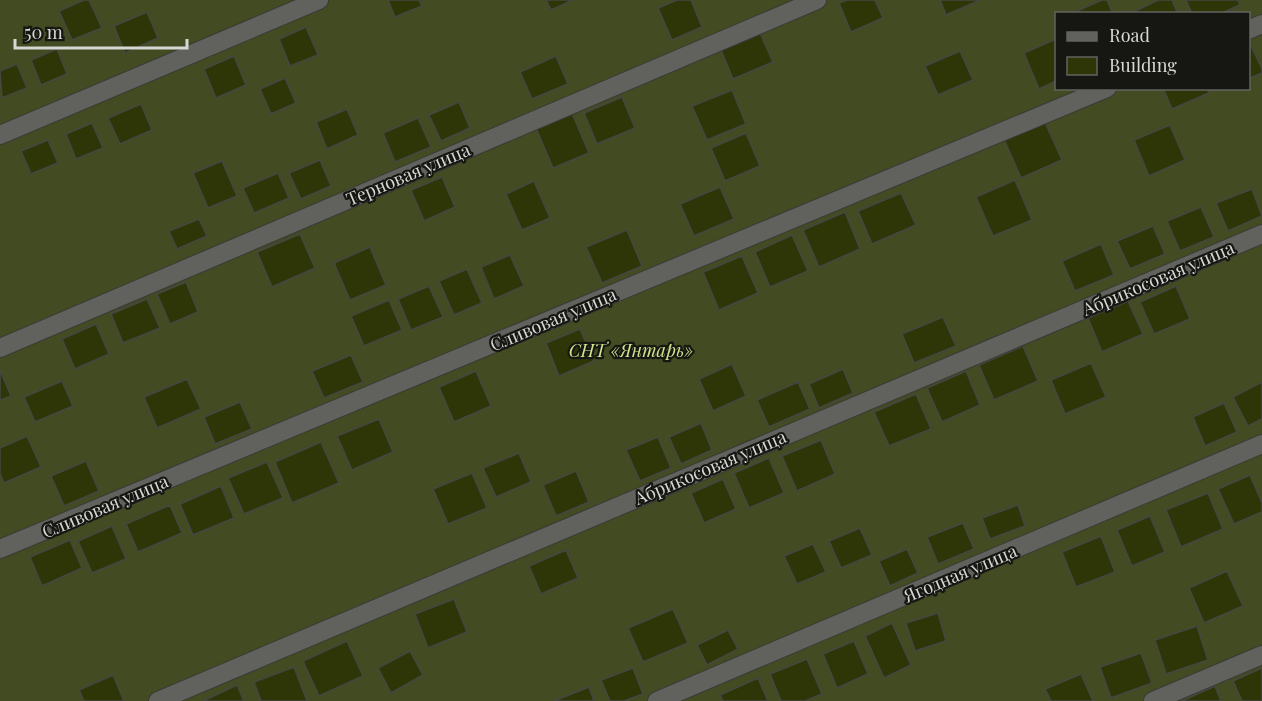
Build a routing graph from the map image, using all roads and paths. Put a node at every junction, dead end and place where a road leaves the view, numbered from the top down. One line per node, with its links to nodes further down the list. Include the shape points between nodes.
1 (319, 0): 4 (street)
2 (817, 0): 6 (street, Терновая улица)
3 (1102, 90): 8 (street, Сливовая улица)
4 (0, 135)
5 (1262, 234): 10 (street, Абрикосовая улица)
6 (0, 348)
7 (1262, 444): 11 (street, Ягодная улица)
8 (0, 549)
9 (1262, 655): 12 (street)
10 (158, 701)
11 (657, 701)
12 (1153, 701)

